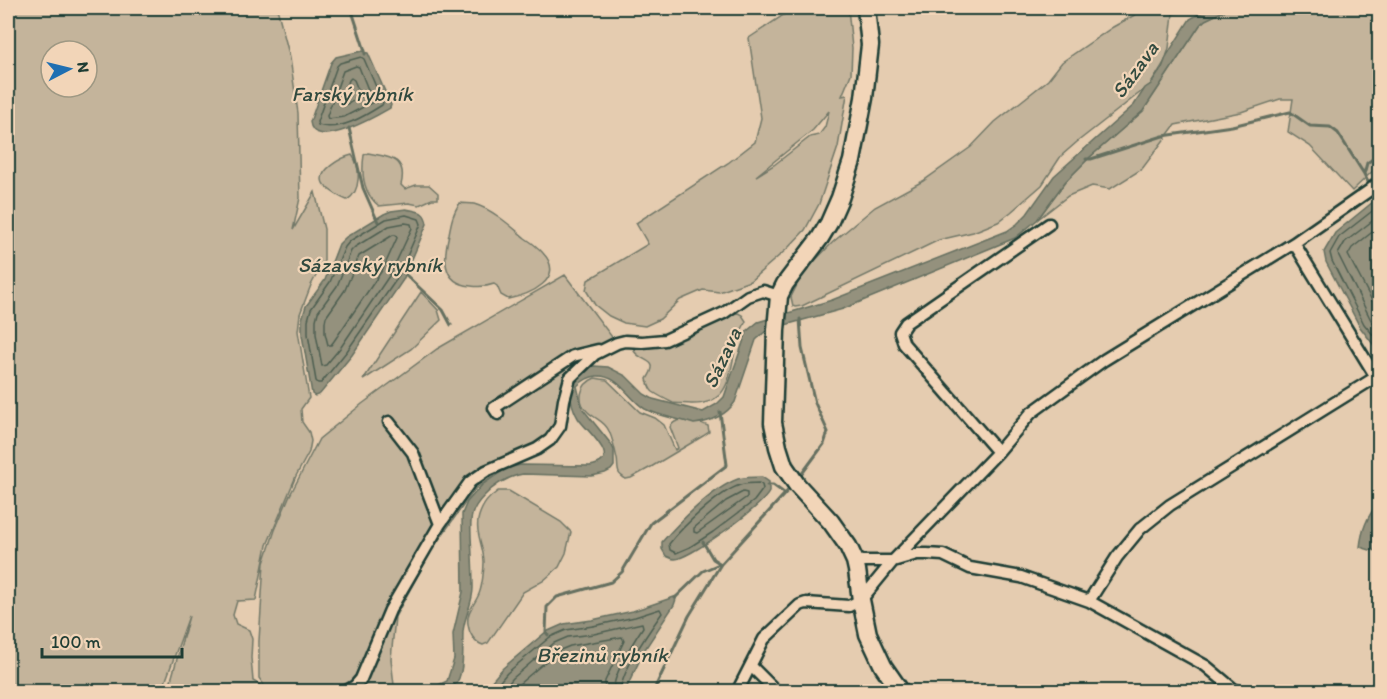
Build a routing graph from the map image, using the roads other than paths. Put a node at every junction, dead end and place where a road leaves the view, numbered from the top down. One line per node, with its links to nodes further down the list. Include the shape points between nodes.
1 (866, 8): 5 (main road, via 870,45 852,161 829,223)
2 (1380, 181): 4 (street)
3 (1049, 224): 9 (street, via 906,323 900,332 904,344)
4 (1294, 243): 9 (street, via 1104,360 1031,413); 14 (street, via 1376,376 1170,505 1134,536)
5 (779, 296): 6 (street, via 763,291 665,340 625,341); 11 (main road, via 773,423 778,447 784,466 831,522)
6 (604, 349): 7 (street, via 573,357 494,408); 10 (street, via 570,378 560,426 550,440 470,482)
7 (498, 414)
8 (389, 422): 10 (street, via 413,453)
9 (998, 452): 12 (street)
10 (440, 524): 18 (street, via 390,610 361,679)
11 (855, 561): 12 (street); 13 (main road)
12 (892, 561): 13 (street); 14 (street, via 917,554 943,555 970,568 1021,577)
13 (861, 600): 15 (street, via 849,606 800,605 764,639); 21 (main road, via 868,634)
14 (1089, 601): 22 (street, via 1206,666)
15 (751, 666): 19 (street); 20 (street)
16 (299, 692): 17 (street)
17 (332, 692)
18 (345, 692)
19 (737, 692)
20 (777, 692)
21 (901, 692)
22 (1237, 692)

